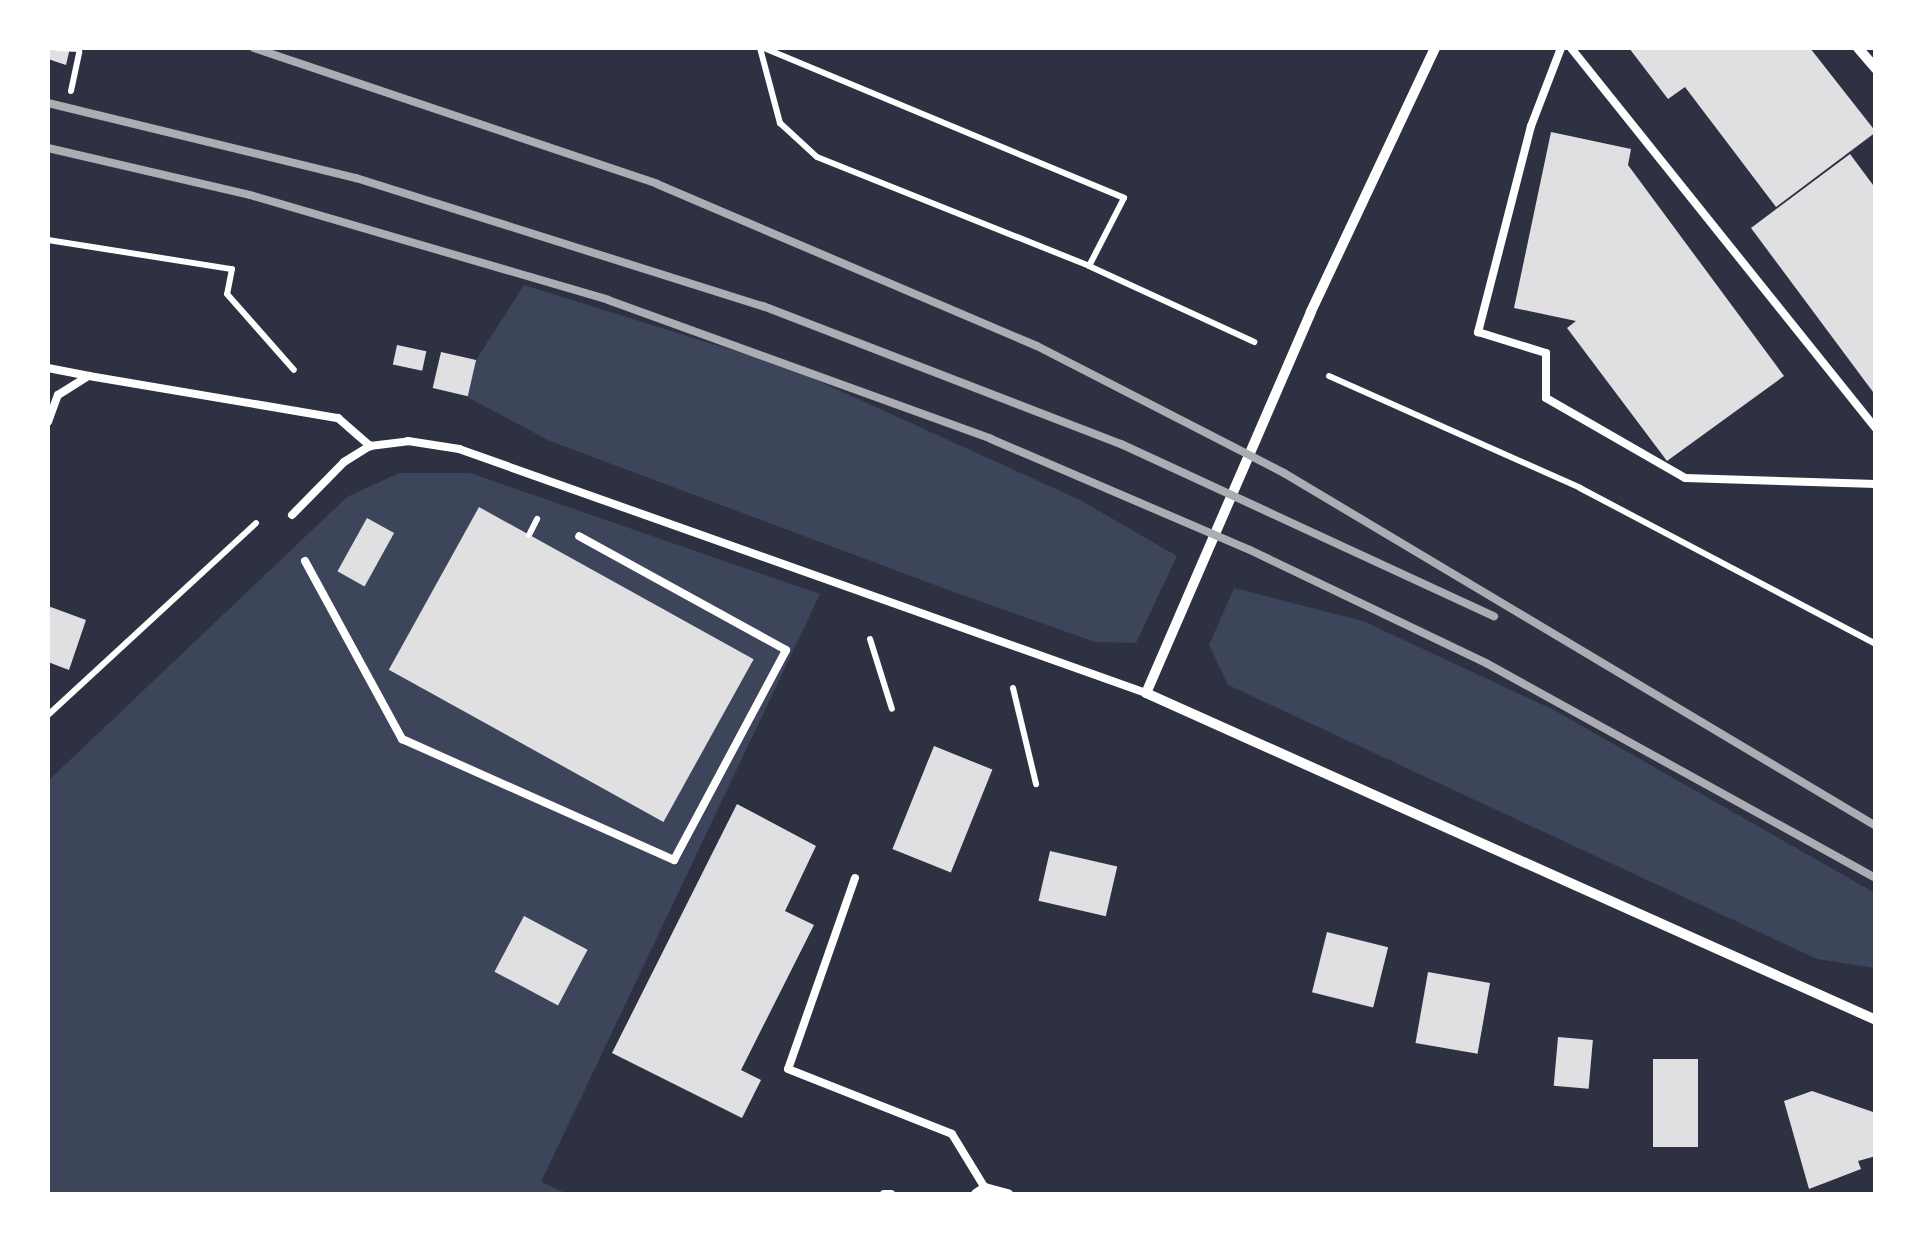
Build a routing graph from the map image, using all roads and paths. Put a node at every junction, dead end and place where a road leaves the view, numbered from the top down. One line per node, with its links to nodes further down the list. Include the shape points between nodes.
1 (58, 48): 7 (path)
2 (764, 48): 11 (path, via 1124,198)
3 (1435, 48): 24 (street, via 1311,312)
4 (1561, 48): 18 (lane, via 1531,126 1478,332 1546,353 1546,398 1685,478)
5 (1571, 48): 16 (lane)
6 (1858, 48): 8 (street)
7 (79, 50): 9 (path)
8 (1876, 69)
9 (71, 91)
10 (48, 240): 14 (path, via 232,269 227,294)
11 (1089, 266)
12 (48, 368): 13 (lane)
13 (89, 376): 14 (lane); 15 (lane, via 58,395)
14 (338, 418): 17 (lane)
15 (48, 422)
16 (1876, 430)
17 (370, 446): 19 (lane, via 344,462); 24 (lane, via 408,441 459,448 557,479)
18 (1876, 484)
19 (292, 515): 26 (path, via 249,525)
20 (579, 536): 21 (lane, via 786,650 674,860 402,739)
21 (305, 561)
22 (864, 618): 25 (path)
23 (1011, 678): 27 (path)
24 (1146, 694): 29 (street)
25 (892, 710)
26 (48, 715)
27 (1036, 784)
28 (855, 878): 30 (lane, via 788,1069 952,1134)
29 (1876, 1020)
30 (981, 1191): 31 (street)
31 (1008, 1194)

